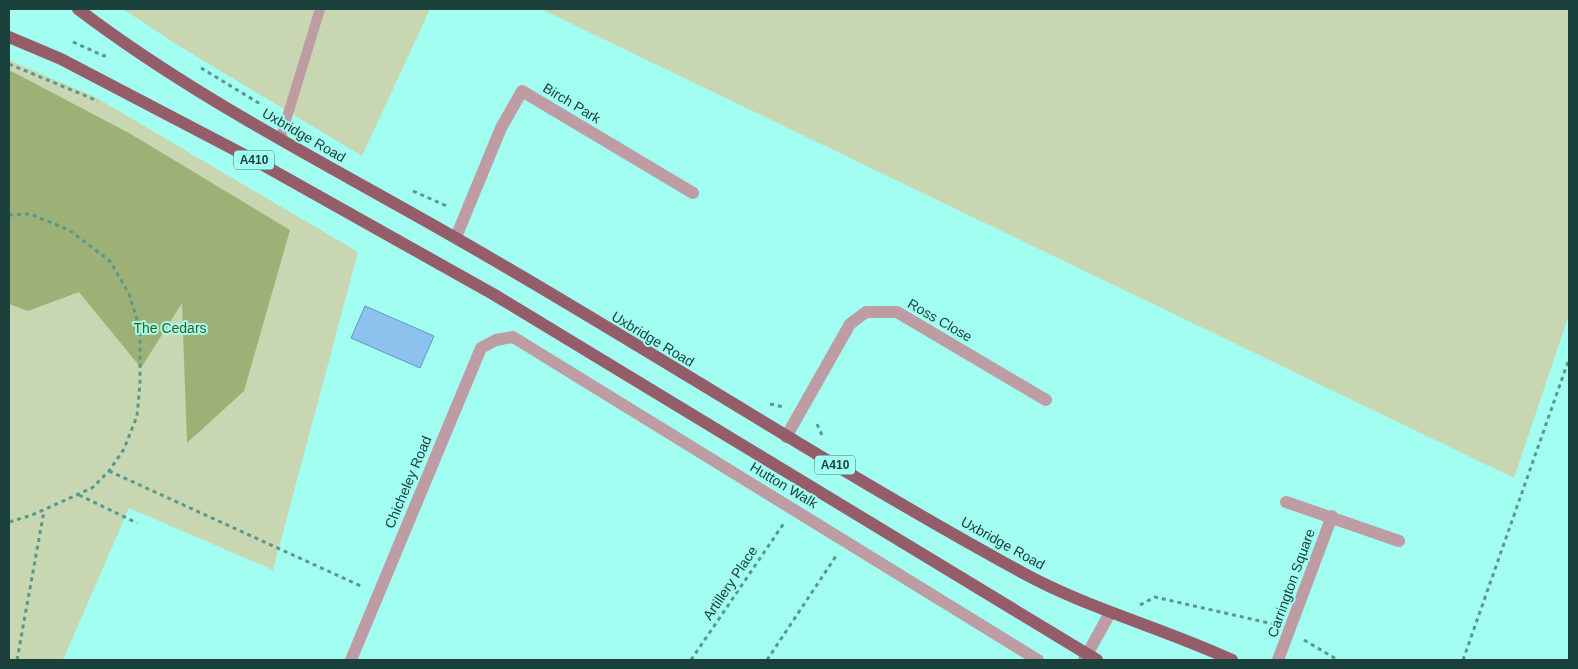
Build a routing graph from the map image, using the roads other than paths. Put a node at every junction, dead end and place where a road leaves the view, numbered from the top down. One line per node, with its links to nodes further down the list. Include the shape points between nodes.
1 (78, 9): 4 (main road, Uxbridge Road / A410, via 118,39)
2 (320, 9): 4 (lane)
3 (9, 37): 14 (main road, A410, via 62,59 256,161 493,294)
4 (280, 140): 6 (main road, Uxbridge Road / A410)
5 (693, 193): 6 (street, Birch Park, via 522,91 501,128)
6 (456, 237): 9 (main road, Uxbridge Road / A410)
7 (513, 337): 15 (street, Chicheley Road, via 496,340 481,348); 16 (street, Hutton Walk)
8 (1046, 400): 9 (street, Ross Close, via 897,312 866,312 850,324)
9 (786, 437): 13 (main road, Uxbridge Road / A410, via 1026,574)
10 (1286, 502): 11 (street, Carrington Square)
11 (1332, 516): 12 (street, Carrington Square); 18 (street, Carrington Square)
12 (1399, 541)
13 (1110, 612): 14 (street); 17 (main road, Uxbridge Road / A410)
14 (1089, 658)
15 (351, 660)
16 (1038, 660)
17 (1232, 660)
18 (1278, 660)

